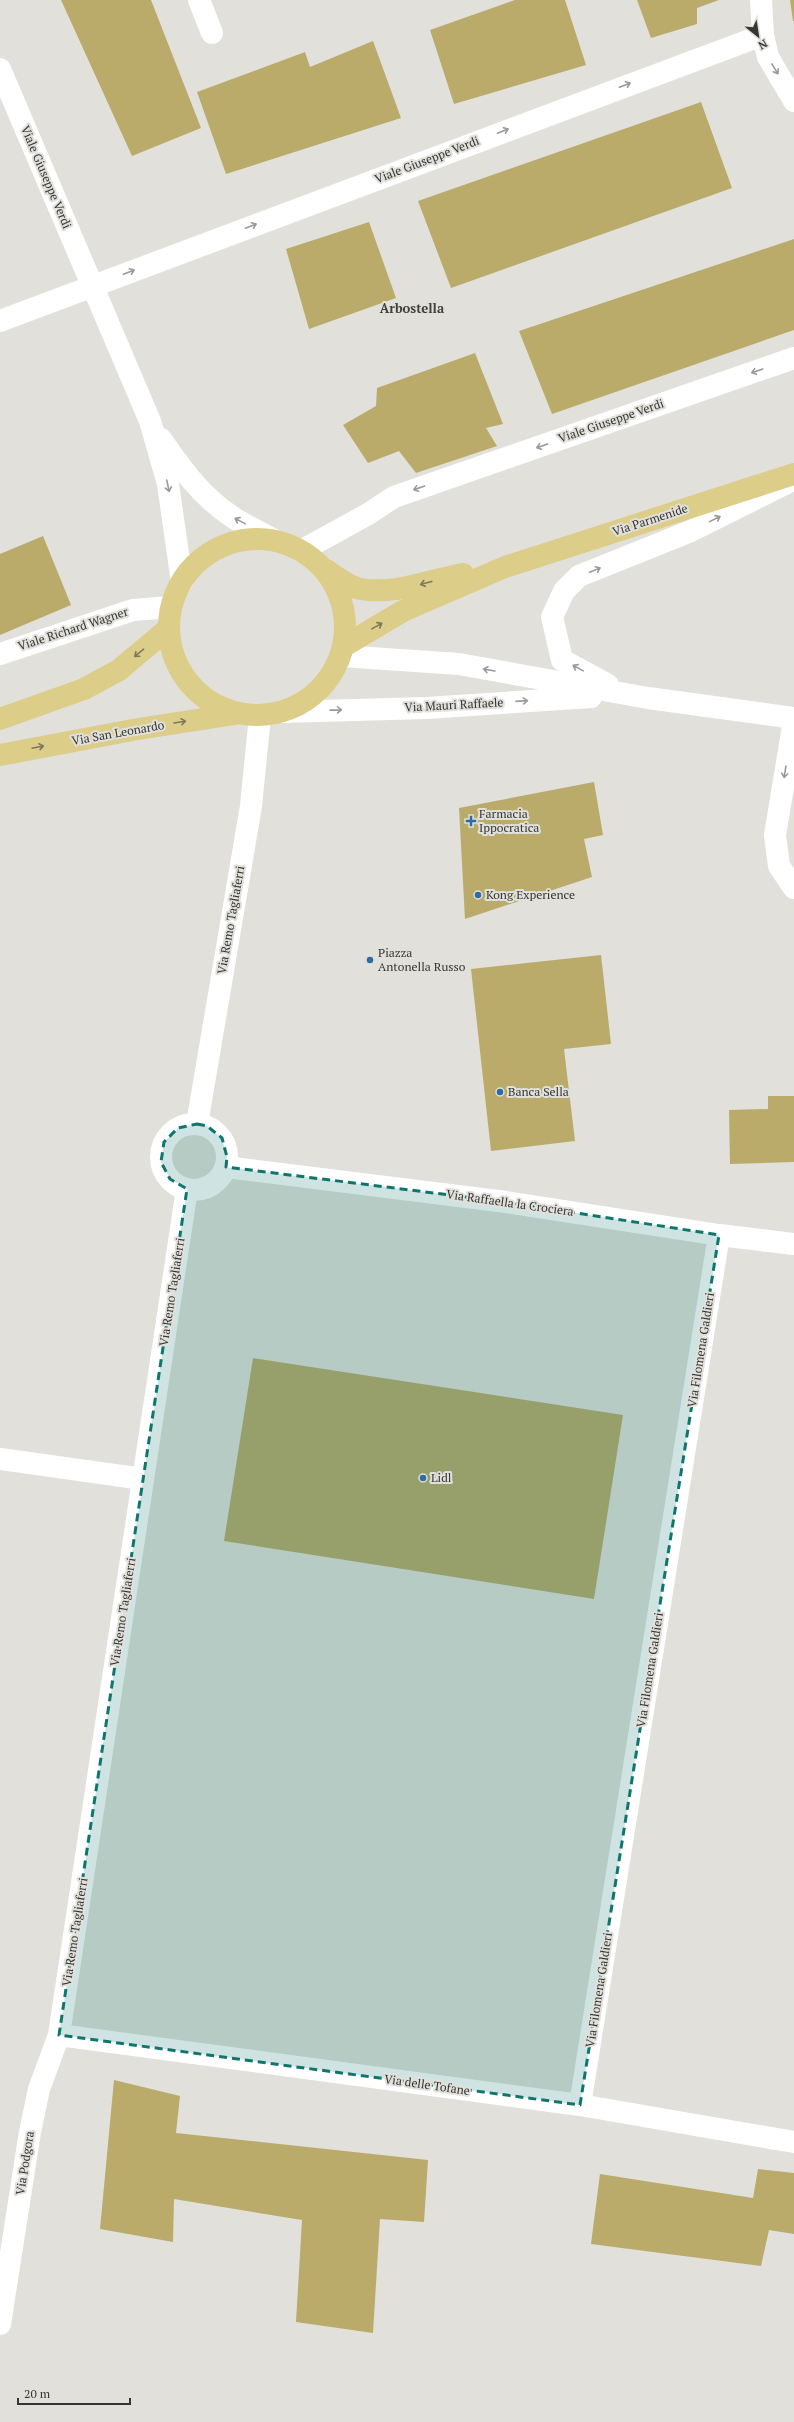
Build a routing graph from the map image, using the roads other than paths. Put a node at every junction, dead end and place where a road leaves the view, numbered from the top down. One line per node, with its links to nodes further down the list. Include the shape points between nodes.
1 (199, 0): 3 (street)
2 (761, 0): 4 (street)
3 (212, 33)
4 (763, 35): 6 (street, one-way to 6, via 768,57); 7 (street, Viale Giuseppe Verdi, one-way to 4)
5 (0, 69): 7 (street, Viale Giuseppe Verdi)
6 (794, 100)
7 (92, 286): 8 (street, Viale Giuseppe Verdi); 10 (street, Viale Giuseppe Verdi)
8 (0, 322)
9 (794, 358): 14 (street, Viale Giuseppe Verdi, one-way to 14, via 394,497)
10 (150, 421): 13 (street, Viale Giuseppe Verdi, one-way to 10, via 231,516 205,495 183,471); 17 (street, Viale Giuseppe Verdi, one-way to 17, via 168,484)
11 (794, 474): 15 (main road, Via Parmenide)
12 (794, 480): 18 (street, Via Parmenide, one-way to 12, via 579,576 691,531)
13 (274, 540): 14 (main road); 17 (main road, via 247,539 221,546 198,561)
14 (301, 550): 16 (main road)
15 (505, 567): 16 (main road, Via Parmenide, one-way to 16, via 383,590 360,589); 20 (main road, Via Parmenide, one-way to 15, via 403,611)
16 (323, 568): 20 (main road, via 342,600 346,619)
17 (182, 582): 19 (main road)
18 (564, 591): 22 (street, Via Mauri Raffaele, one-way to 18, via 562,660 552,617)
19 (170, 617): 21 (street, Viale Richard Wagner, via 133,610); 24 (main road, via 172,651 181,673 196,691 214,705); 26 (main road, one-way to 26, via 119,670 84,689)
20 (342, 651): 22 (street, Via Mauri Raffaele, one-way to 20, via 459,664); 23 (main road, via 322,688 305,702)
21 (0, 654)
22 (624, 694): 23 (street, Via Mauri Raffaele, one-way to 22, via 426,708); 27 (street, Via Mauri Raffaele)
23 (283, 712): 25 (main road)
24 (237, 713): 25 (main road); 28 (main road, Via San Leonardo, one-way to 24)
25 (260, 716): 30 (street, Via Remo Tagliaferri, via 251,806)
26 (0, 719)
27 (794, 719): 29 (street, one-way to 29, via 775,835 779,866)
28 (0, 755)
29 (794, 888)
30 (198, 1124): 31 (street, via 207,1126 222,1138 227,1157); 32 (street, via 178,1128 164,1142 162,1152 164,1171 174,1182)
31 (226, 1167): 32 (street, via 215,1182 206,1187); 33 (street, Via Raffaella la Crociera, via 506,1202)
32 (187, 1189): 36 (street, Via Remo Tagliaferri)
33 (719, 1235): 34 (street, Via Raffaella la Crociera); 38 (street, Via Filomena Galdieri)
34 (794, 1244)
35 (0, 1459): 36 (street)
36 (143, 1480): 37 (street, Via Remo Tagliaferri)
37 (59, 2035): 38 (street, Via delle Tofane); 40 (street, Via Podgora, via 39,2089)
38 (580, 2105): 39 (street, Via delle Tofane)
39 (794, 2142)
40 (2, 2293): 41 (street, Via Podgora)
41 (0, 2324)

